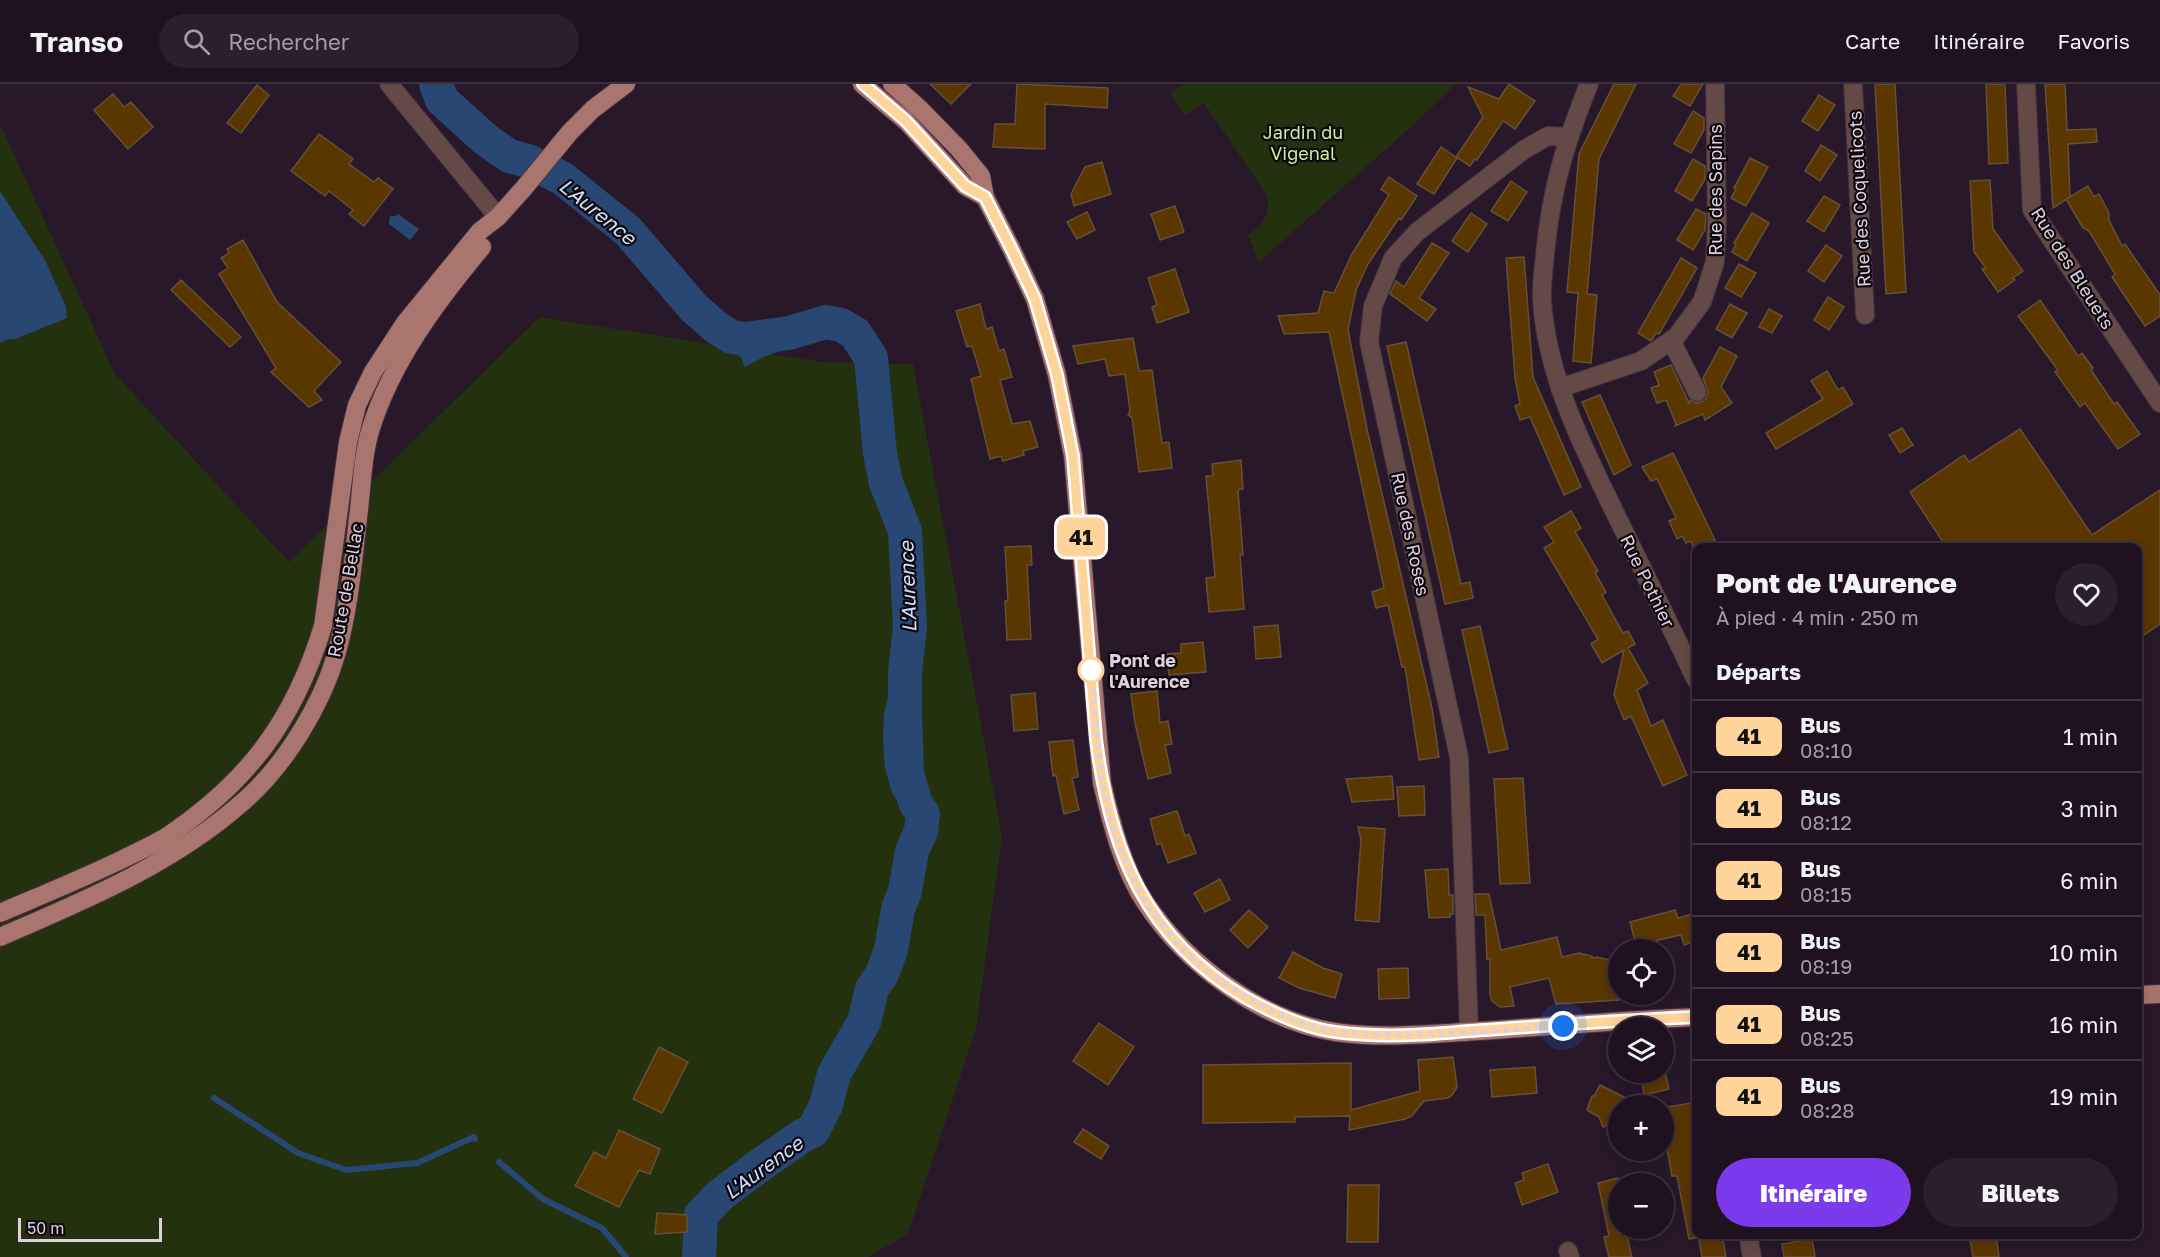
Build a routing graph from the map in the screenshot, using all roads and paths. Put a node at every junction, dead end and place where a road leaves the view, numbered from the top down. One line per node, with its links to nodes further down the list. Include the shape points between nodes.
1 (389, 84): 11 (street)
2 (626, 84): 11 (main road, Route de Bellac, via 570,132)
3 (862, 84): 10 (main road, via 906,121 965,186)
4 (892, 84): 10 (main road, via 959,149 981,176)
5 (1589, 84): 9 (street, Rue Pothier)
6 (1715, 84): 13 (street, Rue des Sapins, via 1715,262 1702,302)
7 (1853, 84): 12 (street, Rue des Coquelicots)
8 (2026, 84): 16 (street, Rue des Bleuets, via 2032,210)
9 (1568, 136): 14 (street, Rue Pothier, via 1548,217 1541,297); 23 (street, Rue des Roses, via 1548,136 1525,149 1417,232 1393,258 1373,306 1369,342 1459,757)
10 (985, 197): 23 (main road, via 1035,299 1060,385 1073,456 1102,783 1121,852 1144,901 1181,948 1211,974 1260,1005 1296,1021 1333,1032 1377,1035)
11 (498, 217): 18 (main road, Route de Bellac, via 480,231 405,323 357,405 343,474 323,626 287,715 262,751 212,803 164,838); 19 (main road, Route de Bellac, via 489,239 404,355 385,393 366,453 350,587 336,654 309,717 283,759 246,799 171,856 96,895)
12 (1865, 315)
13 (1671, 340): 14 (street, Rue des Sapins, via 1641,362); 15 (street)
14 (1560, 388): 17 (street, Rue Pothier, via 1588,458)
15 (1697, 392)
16 (2160, 403)
17 (1692, 672)
18 (0, 913)
19 (0, 937)
20 (2160, 994): 21 (main road)
21 (2142, 995)
22 (1692, 1017): 23 (main road)
23 (1469, 1031)
24 (1749, 1239): 25 (street)
25 (1752, 1257)

